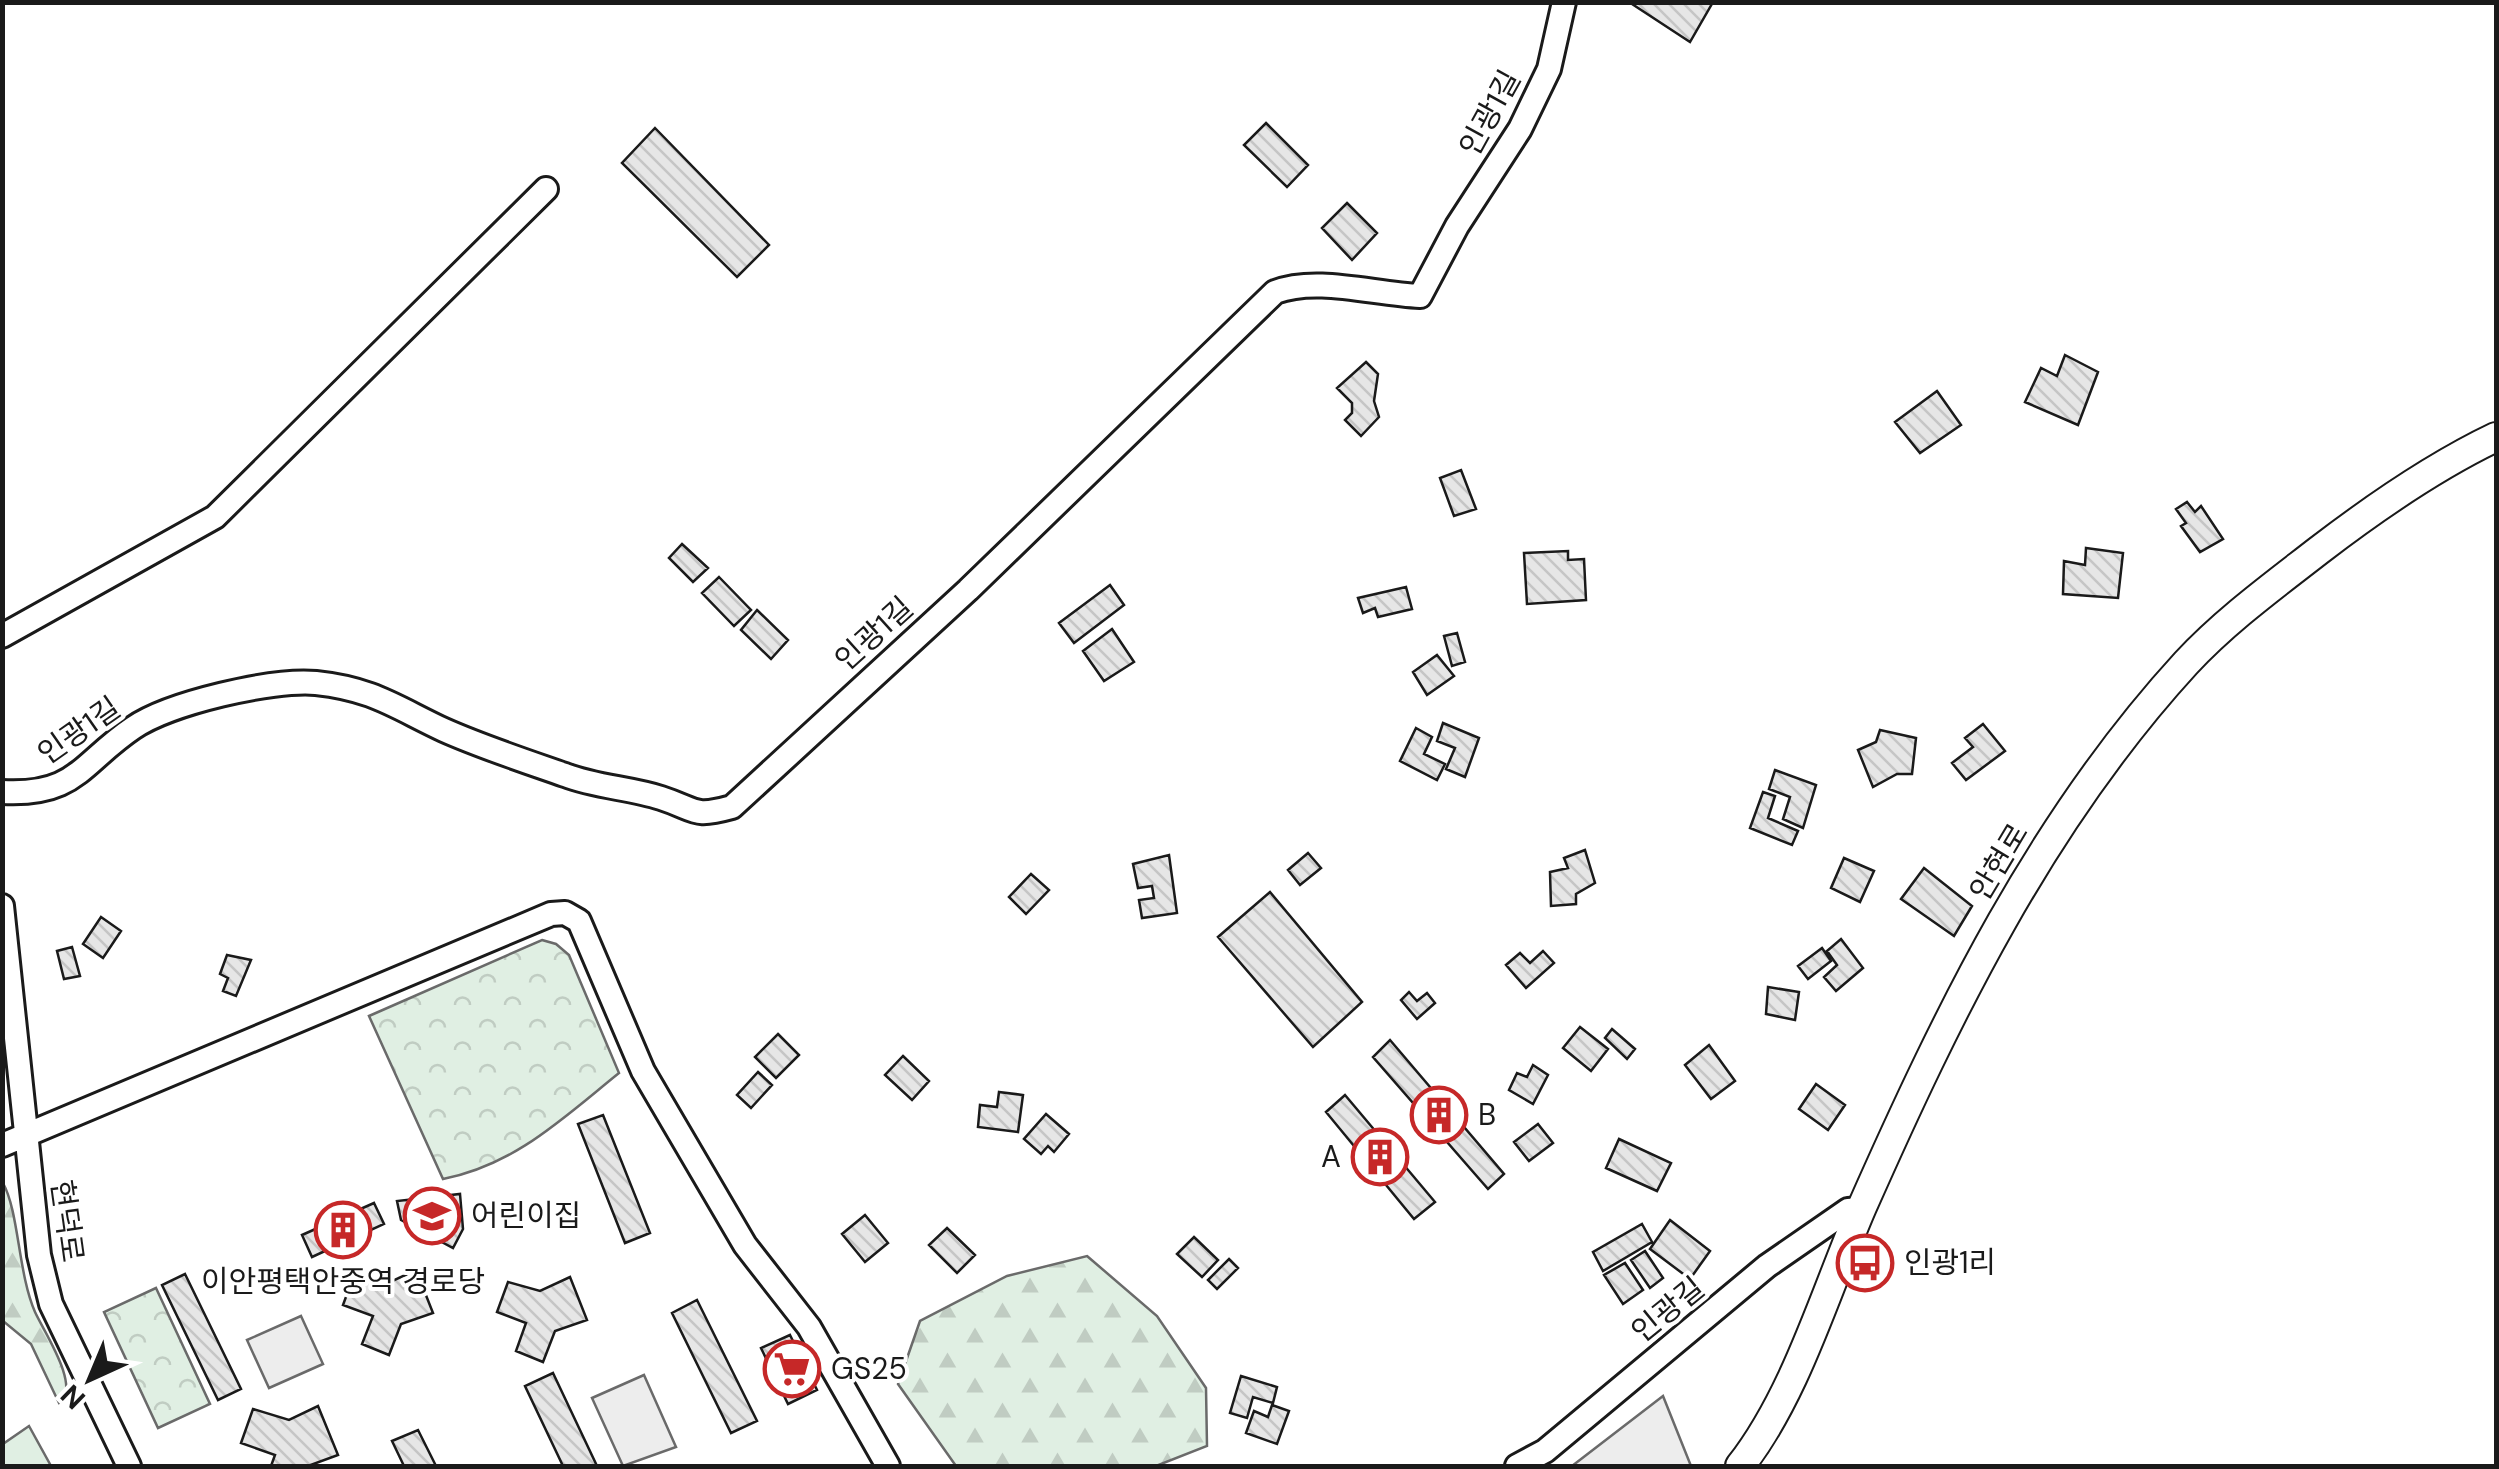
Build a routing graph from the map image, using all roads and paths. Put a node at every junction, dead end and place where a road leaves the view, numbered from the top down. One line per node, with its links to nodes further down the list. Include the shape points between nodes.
1 (1564, 2): 5 (street, 인광1길, via 1549,69 1520,129 1456,226 1420,296 1302,282 1275,292 732,807 701,816 661,798 571,778 444,730 382,696 314,683 169,710 133,728 68,780 39,794)
2 (546, 189): 4 (street, via 215,517)
3 (2496, 437): 9 (main road, 안현로, via 2356,522 2252,602 2188,660 2133,724 2070,806 1980,957)
4 (2, 636)
5 (2, 792)
6 (2, 906): 7 (street, 현덕로)
7 (26, 1136): 8 (street); 10 (street, 현덕로, via 50,1304); 11 (street, via 565,913 579,921 643,1072 745,1245 809,1327)
8 (2, 1145)
9 (1862, 1208): 12 (street, 인광길, via 1848,1210 1767,1266 1546,1451); 13 (main road, 안현로, via 1790,1376)
10 (130, 1466)
11 (888, 1466)
12 (1517, 1466)
13 (1740, 1466)

